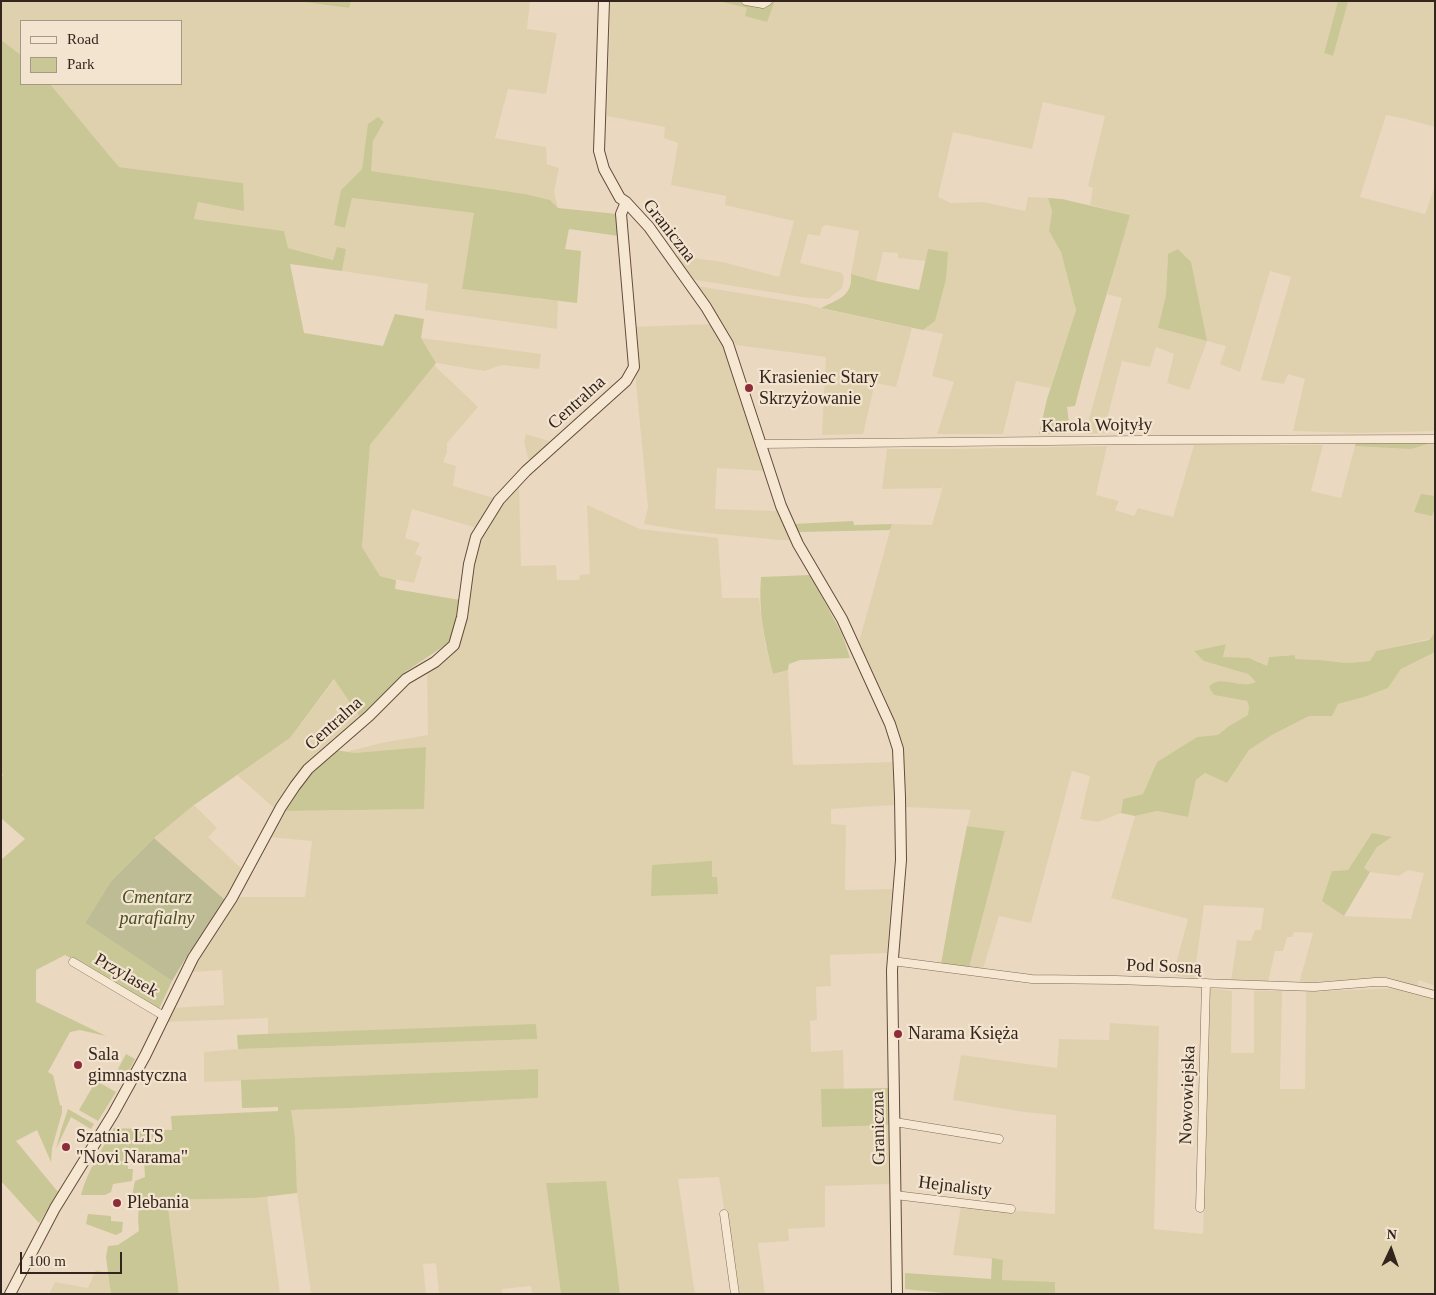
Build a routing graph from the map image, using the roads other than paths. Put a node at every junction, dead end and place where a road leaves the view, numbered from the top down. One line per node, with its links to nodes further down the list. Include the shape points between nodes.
1 (604, 1): 4 (street, Graniczna, via 599,151 604,169 620,198)
2 (746, 1): 3 (street, via 763,4)
3 (768, 1)
4 (626, 202): 6 (street, Graniczna, via 649,227 728,344); 11 (street, Centralna, via 621,214 634,367 626,381 526,471 500,500 476,537 454,644 435,662 406,679 369,716 308,768 281,806)
5 (1435, 439): 6 (street, Karola Wojtyły)
6 (760, 444): 7 (street, Graniczna, via 798,544 842,619 890,724 898,749 901,860)
7 (892, 961): 9 (street, Pod Sosną, via 1032,979); 12 (street, Graniczna)
8 (73, 962): 11 (street, Przylasek)
9 (1206, 983): 10 (street, Pod Sosną, via 1314,987 1386,982); 16 (street, Nowowiejska)
10 (1435, 995)
11 (164, 1016): 18 (street, Centralna, via 113,1114 55,1208)
12 (895, 1122): 13 (street); 14 (street, Graniczna)
13 (999, 1139)
14 (895, 1195): 15 (street, Hejnalisty); 20 (street, Graniczna)
15 (1011, 1208)
16 (1200, 1208)
17 (724, 1214): 19 (street)
18 (10, 1294)
19 (735, 1294)
20 (897, 1294)

